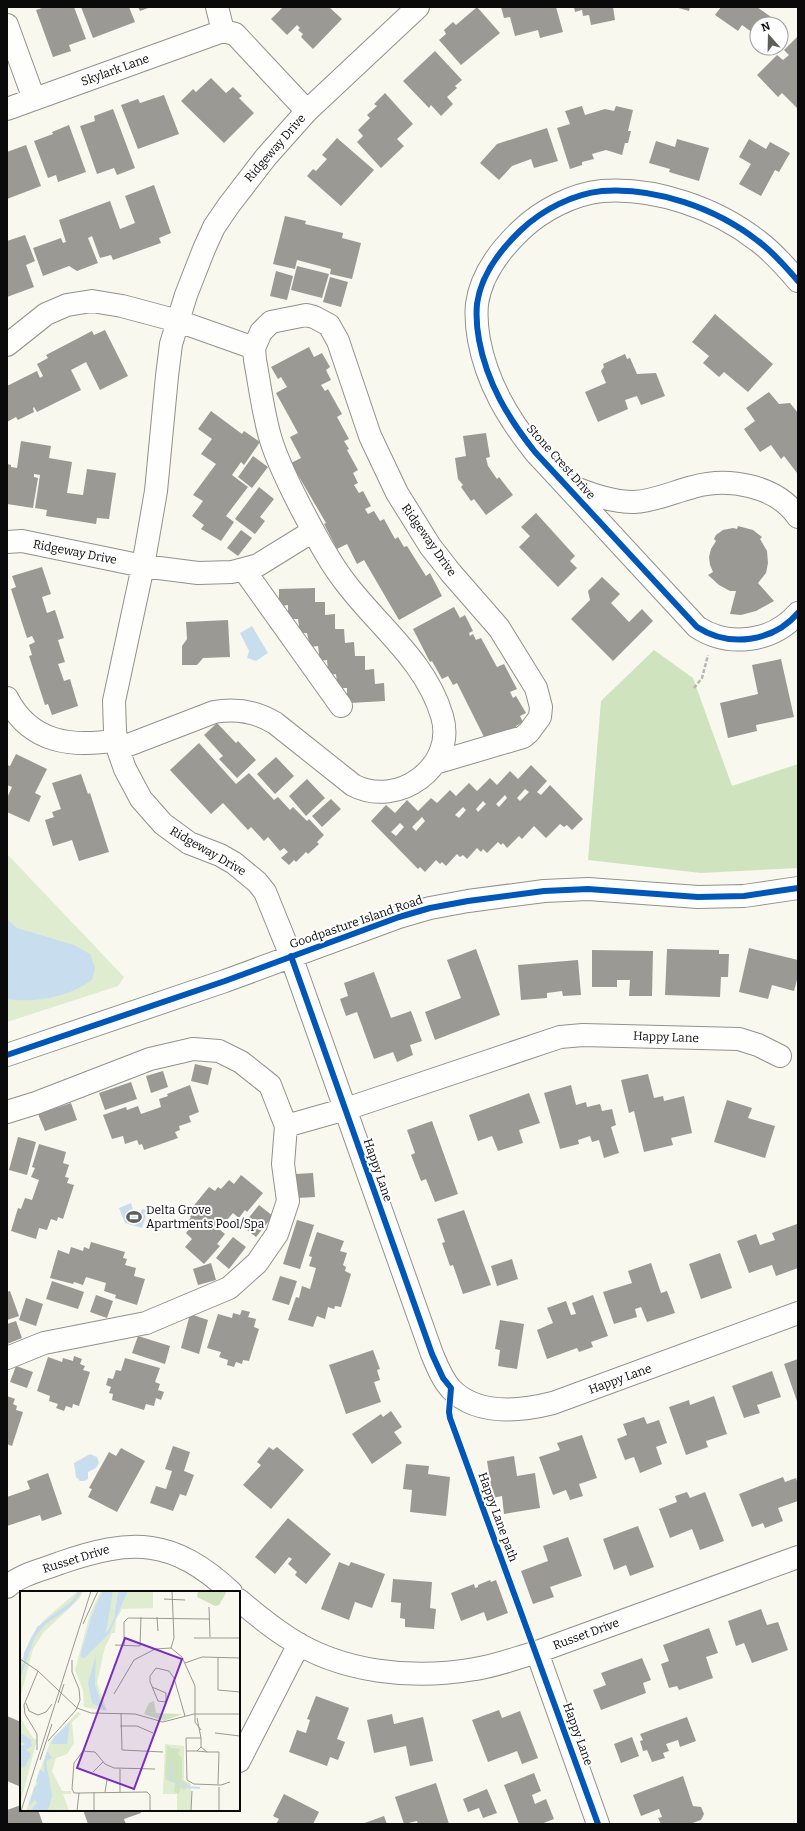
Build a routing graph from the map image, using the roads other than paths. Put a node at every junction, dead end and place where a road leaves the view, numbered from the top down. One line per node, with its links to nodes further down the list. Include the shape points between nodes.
1 (217, 7): 4 (street)
2 (418, 7): 7 (street, Ridgeway Drive)
3 (7, 26): 5 (street)
4 (222, 31): 5 (street, Skylark Lane); 7 (street, via 235,34)
5 (34, 100): 6 (street, Skylark Lane)
6 (7, 109)
7 (308, 111): 9 (street, Ridgeway Drive, via 242,186 214,227 194,271)
8 (798, 282): 12 (street, Stone Crest Drive, via 757,240 730,222 696,207 662,197 627,191 601,191 573,198 548,209 526,225 506,244 491,265 477,304 478,329 482,355 502,406 516,429)
9 (178, 322): 10 (street, via 122,306 79,303 46,314); 11 (street); 16 (street, Ridgeway Drive, via 168,361 156,490)
10 (7, 345)
11 (254, 348): 14 (street, Ridgeway Drive, via 272,446); 22 (street, Ridgeway Drive, via 261,332 271,322 306,315 329,325 338,341 370,436 397,493 430,546 500,628 536,688 541,708 540,716 523,736)
12 (565, 484): 13 (street, Stone Crest Drive, via 599,498 633,502 658,499 709,484 742,485 769,493 784,501); 18 (street, Stone Crest Drive, via 697,627 708,635 744,640 760,637 778,631)
13 (798, 517)
14 (313, 531): 17 (street, Ridgeway Drive, via 269,559); 22 (street, Ridgeway Drive, via 344,581 397,642 433,694 442,716 445,735 443,748)
15 (7, 542): 16 (street, Ridgeway Drive, via 22,541)
16 (143, 566): 17 (street, Ridgeway Drive, via 198,573); 21 (street, Ridgeway Drive, via 114,701 113,714)
17 (245, 569): 20 (street)
18 (798, 613)
19 (7, 698): 21 (street, Ridgeway Drive, via 22,719 49,738 74,744)
20 (341, 706)
21 (118, 745): 22 (street, Ridgeway Drive, via 214,712 236,710 275,723 342,778 367,791 387,791 405,787 422,777); 24 (street, Ridgeway Drive, via 125,769 141,799 163,824 189,842 234,863 257,882 265,892)
22 (435, 763)
23 (798, 888): 24 (street, Goodpasture Island Road, via 744,896 698,897 588,889 544,891 468,901 399,917)
24 (291, 956): 25 (street, Goodpasture Island Road); 27 (street, Happy Lane)
25 (7, 1055)
26 (780, 1056): 27 (street, Happy Lane, via 758,1045 739,1040 583,1035 560,1037)
27 (346, 1109): 29 (street); 30 (street, Happy Lane, via 432,1354 443,1378 458,1395 470,1402 500,1409 519,1410 548,1404)
28 (7, 1112): 29 (street, via 150,1059 193,1049 219,1051 242,1062 270,1085)
29 (286, 1126): 31 (street, via 283,1164 288,1201 277,1234 257,1263 230,1288 146,1323 44,1343)
30 (798, 1314)
31 (7, 1358)
32 (798, 1557): 37 (street, Russet Drive)
33 (7, 1587): 34 (street, Russet Drive, via 30,1574 89,1553 136,1546 151,1547 182,1556 207,1571)
34 (230, 1591)
35 (240, 1601): 36 (street, Russet Drive, via 272,1627)
36 (299, 1644): 37 (street, Russet Drive, via 322,1655 363,1668 411,1674 474,1669); 38 (street)
37 (537, 1652): 39 (street, Happy Lane)
38 (240, 1759)
39 (598, 1824)

